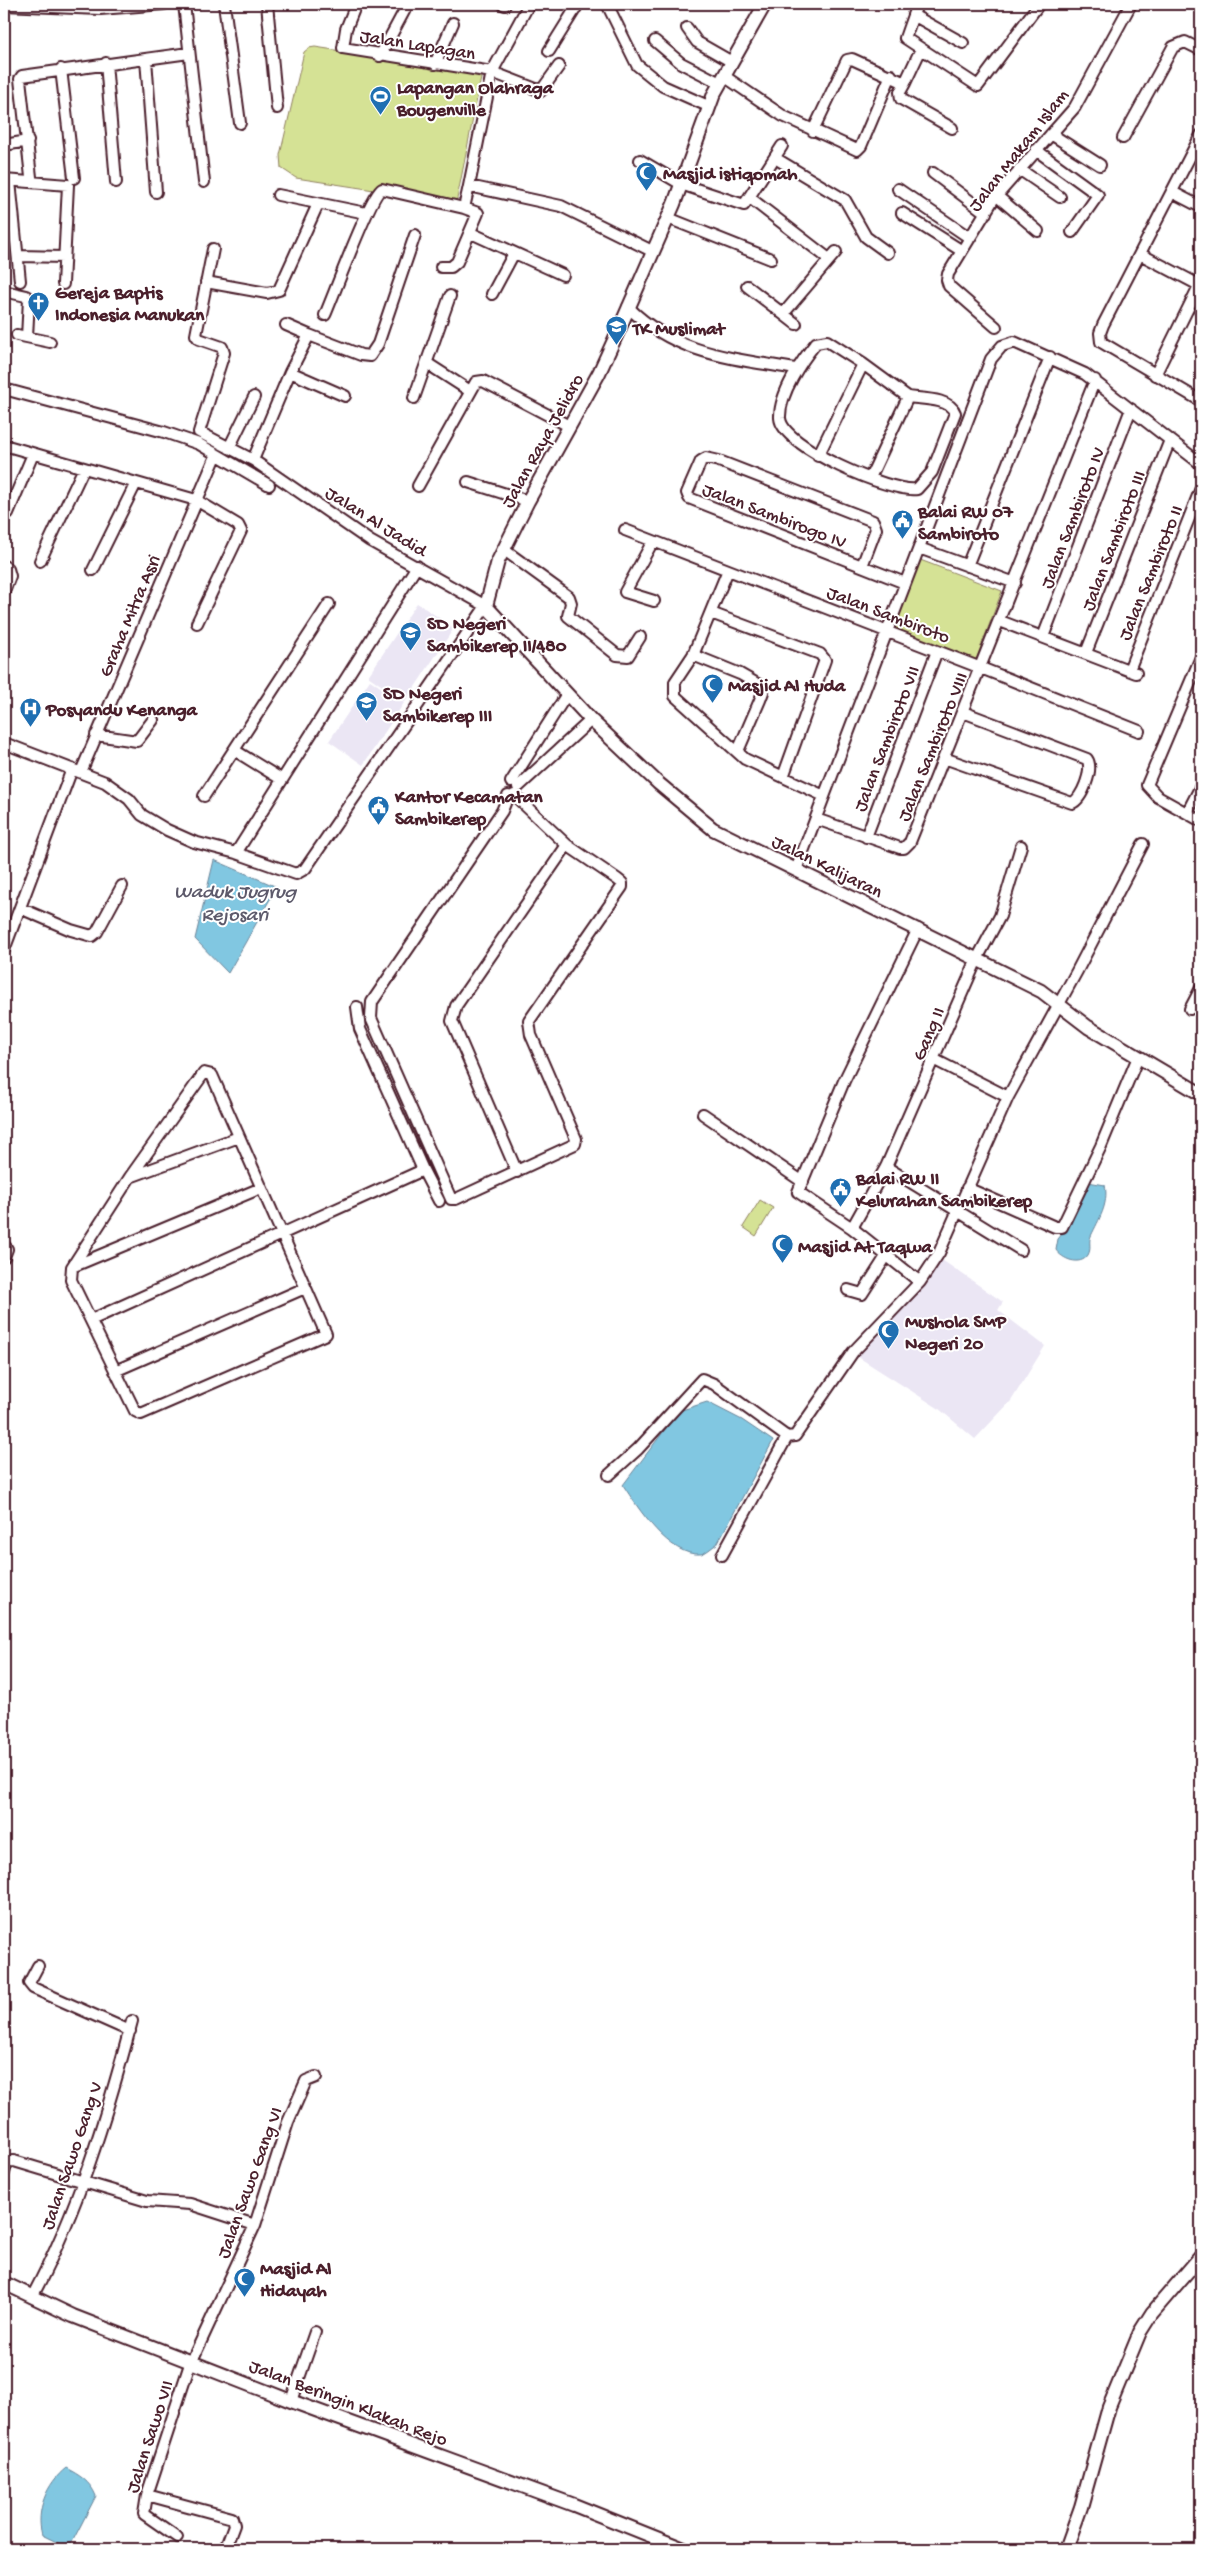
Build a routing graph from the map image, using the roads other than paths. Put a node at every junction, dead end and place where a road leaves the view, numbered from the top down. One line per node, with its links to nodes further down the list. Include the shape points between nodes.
1 (164, 4): 14 (street, via 100,9)
2 (184, 4): 24 (street)
3 (224, 4): 38 (street)
4 (267, 4): 37 (street)
5 (356, 4): 25 (street, Jalan Lapagan, via 342,48)
6 (408, 4): 25 (street)
7 (529, 4): 32 (street)
8 (606, 4): 36 (street, via 637,65 658,84)
9 (765, 4): 27 (street, Jalan Raya Jelidro)
10 (917, 4): 16 (street)
11 (1038, 4): 21 (street, via 980,88)
12 (1131, 4): 41 (street, Jalan Makam Islam, via 1075,107)
13 (5, 5): 14 (street)
14 (58, 5)
15 (576, 5): 23 (street)
16 (913, 15): 20 (street); 21 (street, via 904,35 906,40)
17 (453, 23): 29 (street)
18 (687, 28): 27 (street, via 697,42)
19 (655, 41): 34 (street, via 681,63)
20 (963, 43)
21 (922, 49): 35 (street)
22 (1201, 50): 43 (street, via 1185,42 1173,47)
23 (549, 51)
24 (189, 52): 26 (street); 57 (street)
25 (380, 56): 29 (street, Jalan Lapagan)
26 (146, 58): 28 (street); 61 (street)
27 (732, 62): 34 (street, Jalan Raya Jelidro)
28 (106, 63): 31 (street); 56 (street)
29 (435, 64): 32 (street, Jalan Lapagan)
30 (559, 66): 32 (street, via 541,91)
31 (61, 69): 44 (street, via 20,79); 54 (street)
32 (492, 72): 59 (street, Jalan Lapagan)
33 (891, 76): 35 (street); 40 (street, via 855,60 847,60); 40 (street, via 859,149 852,149)
34 (722, 80): 36 (street, Jalan Raya Jelidro); 40 (street)
35 (905, 83): 39 (street, via 900,92 901,99)
36 (708, 106): 58 (street, Jalan Raya Jelidro)
37 (277, 108)
38 (240, 123)
39 (952, 128)
40 (813, 130)
41 (1051, 134): 47 (street, Jalan Makam Islam); 50 (street)
42 (1201, 135): 62 (street)
43 (1123, 138)
44 (28, 141): 45 (street); 53 (street)
45 (4, 144)
46 (782, 146): 48 (street)
47 (1036, 150): 51 (street, Jalan Makam Islam); 75 (street, via 1098,195)
48 (775, 158): 66 (street); 83 (street, via 845,200 866,236)
49 (640, 160): 58 (street)
50 (1100, 165)
51 (1019, 169): 64 (street, Jalan Makam Islam); 65 (street)
52 (933, 174): 72 (street)
53 (31, 176)
54 (74, 178)
55 (7, 180): 85 (street); 86 (street, via 68,185)
56 (116, 182)
57 (204, 182)
58 (681, 184): 66 (street, via 744,205); 73 (street, Jalan Raya Jelidro)
59 (468, 186): 69 (street, Jalan Lapagan); 81 (street, via 561,206)
60 (898, 189): 78 (street)
61 (156, 192)
62 (1172, 192): 68 (street); 84 (street)
63 (278, 195): 67 (street)
64 (997, 196): 72 (street, Jalan Makam Islam); 74 (street)
65 (1060, 197)
66 (750, 198): 99 (street, via 833,255)
67 (318, 204): 70 (street); 91 (street, via 279,290 267,293)
68 (1201, 207)
69 (464, 208): 70 (street, via 382,189); 76 (street, via 478,213)
70 (366, 213): 100 (street)
71 (902, 213): 80 (street)
72 (986, 213): 78 (street, Jalan Makam Islam)
73 (668, 218): 81 (street, Jalan Raya Jelidro); 87 (street)
74 (1038, 231)
75 (1072, 232)
76 (470, 233): 82 (street); 88 (street, via 457,262 451,267)
77 (415, 234): 105 (street, via 373,354 361,355)
78 (970, 238): 80 (street, Jalan Makam Islam)
79 (213, 249): 91 (street)
80 (962, 250): 103 (street, Jalan Makam Islam, via 946,280)
81 (652, 251): 98 (street, Jalan Raya Jelidro)
82 (514, 253): 89 (street); 96 (street)
83 (888, 253)
84 (1140, 254): 93 (street); 113 (street, via 1103,325 1101,342)
85 (19, 256): 86 (street); 90 (street)
86 (64, 257): 92 (street)
87 (771, 259)
88 (441, 268)
89 (563, 275)
90 (20, 281)
91 (206, 282): 126 (street, Jalan Al Jadid, via 196,336 222,346 224,353 198,432)
92 (63, 284)
93 (1201, 285): 113 (street)
94 (747, 286): 99 (street)
95 (4, 291): 106 (street, via 29,299)
96 (492, 294)
97 (450, 296): 109 (street)
98 (628, 307): 111 (street, via 648,326 685,346 732,359); 123 (street, Jalan Raya Jelidro, via 599,373)
99 (784, 313): 101 (street)
100 (325, 315)
101 (796, 324)
102 (286, 325): 105 (street)
103 (996, 327)
104 (17, 335): 106 (street)
105 (309, 335): 112 (street)
106 (27, 337): 107 (street)
107 (50, 342)
108 (1050, 357): 114 (street); 144 (street, via 1010,342 991,359); 150 (street)
109 (428, 364): 116 (street); 120 (street)
110 (863, 364): 111 (street, via 833,344 822,341 816,343); 119 (street); 129 (street)
111 (796, 369): 129 (street, via 780,420 791,435)
112 (290, 372): 117 (street); 130 (street)
113 (1155, 375): 121 (street)
114 (1095, 380): 122 (street); 154 (street, Jalan Sambiroto VIII)
115 (4, 389): 128 (street, via 164,432 199,444)
116 (470, 390): 123 (street, via 476,382 483,381); 137 (street)
117 (345, 396)
118 (254, 397): 126 (street)
119 (908, 397): 133 (street); 133 (street, via 946,404 955,413 932,472 913,490)
120 (414, 398)
121 (1201, 401)
122 (1131, 409): 124 (street); 164 (street, Jalan Sambiroto IV)
123 (569, 426): 140 (street, Jalan Raya Jelidro)
124 (1170, 440): 131 (street); 166 (street, Jalan Sambiroto III)
125 (4, 445): 127 (street)
126 (229, 448): 130 (street, Jalan Al Jadid)
127 (33, 454): 132 (street); 141 (street)
128 (216, 456): 136 (street); 139 (street, Graha Mitra Asri)
129 (818, 456): 133 (street)
130 (253, 460): 148 (street, Jalan Al Jadid, via 370,541)
131 (1201, 464)
132 (84, 468): 134 (street); 146 (street)
133 (870, 478)
134 (136, 482): 139 (street); 151 (street)
135 (468, 482): 140 (street)
136 (269, 485)
137 (418, 486)
138 (1201, 488): 166 (street, Jalan Sambiroto II, via 1132,671)
139 (196, 500): 161 (street, via 241,528); 175 (street, Graha Mitra Asri)
140 (528, 501): 145 (street, Jalan Raya Jelidro)
141 (8, 513)
142 (625, 530): 143 (street, Jalan Sambiroto)
143 (653, 541): 152 (street, Jalan Sambiroto); 156 (street, via 625,592)
144 (918, 548): 150 (street); 153 (street)
145 (504, 549): 158 (street, Jalan Raya Jelidro); 163 (street, via 569,597 568,616 617,655 628,656)
146 (40, 561)
147 (4, 566): 155 (street, via 10,576)
148 (417, 566): 158 (street, Jalan Al Jadid); 182 (street)
149 (862, 566): 149 (street, Jalan Sambirogo IV, via 688,498 687,493 701,461 706,458 719,461 875,522 876,529); 153 (street, Jalan Sambirogo IV)
150 (967, 566): 154 (street)
151 (93, 570)
152 (728, 570): 159 (street); 162 (street, Jalan Sambiroto)
153 (905, 583): 162 (street)
154 (1015, 584): 160 (street, Jalan Sambiroto VIII)
155 (4, 592)
156 (654, 601)
157 (329, 604): 177 (street)
158 (486, 606): 170 (street, Jalan Kalijaran); 194 (street, Jalan Raya Jelidro, via 305,869 294,874)
159 (711, 613): 167 (street); 181 (street, via 823,657 824,665)
160 (1000, 621): 164 (street, Jalan Sambiroto II); 169 (street, Jalan Sambiroto VIII)
161 (197, 623)
162 (887, 631): 165 (street, Jalan Sambiroto); 186 (street)
163 (640, 637)
164 (1044, 637): 166 (street, Jalan Sambiroto II)
165 (938, 651): 169 (street, Jalan Sambiroto); 190 (street, Jalan Sambiroto VII)
166 (1086, 653)
167 (693, 655): 178 (street, via 678,675 675,696); 178 (street, via 761,686 763,692)
168 (1201, 657): 187 (street, via 1148,781 1149,789 1158,797)
169 (981, 668): 171 (street, Jalan Sambiroto VIII); 174 (street, Jalan Sambiroto)
170 (567, 694): 173 (street, Jalan Kalijaran); 184 (street)
171 (963, 712): 179 (street, Jalan Sambiroto VIII); 179 (street, via 1087,759 1090,771 1078,800 1072,803)
172 (153, 720): 175 (street, via 137,741)
173 (591, 720): 184 (street); 195 (street, Jalan Kalijaran, via 705,823)
174 (1139, 732)
175 (96, 735): 180 (street, Graha Mitra Asri)
176 (4, 743): 180 (street)
177 (234, 750): 182 (street); 185 (street)
178 (738, 751): 181 (street, via 754,764)
179 (944, 758): 190 (street, Jalan Sambiroto VIII, via 912,837 904,848)
180 (77, 770): 194 (street, via 118,790 142,815 158,825 194,842); 197 (street, Graha Mitra Asri)
181 (783, 777): 186 (street)
182 (282, 779): 194 (street)
183 (1201, 786): 187 (street)
184 (513, 790): 192 (street); 207 (street, via 372,1002 372,1018)
185 (204, 796)
186 (824, 796): 188 (street)
187 (1187, 813): 189 (street)
188 (816, 819): 190 (street); 195 (street)
189 (1201, 821)
190 (866, 837)
191 (1143, 844): 202 (street)
192 (567, 845): 215 (street, via 452,1015); 215 (street, via 618,879 622,887 529,1022 531,1034 576,1139 575,1144)
193 (1020, 846): 200 (street, Gang II, via 1000,916)
194 (236, 853)
195 (796, 870): 198 (street, Jalan Kalijaran)
196 (122, 886): 197 (street, via 92,936)
197 (20, 908): 199 (street, Graha Mitra Asri)
198 (918, 929): 200 (street, Jalan Kalijaran); 217 (street, via 844,1081)
199 (4, 950)
200 (977, 959): 202 (street, Jalan Kalijaran, via 1041,992); 206 (street, Gang II)
201 (1201, 988): 204 (street)
202 (1059, 1005): 205 (street, Jalan Kalijaran); 210 (street)
203 (357, 1007): 208 (street, via 360,1029)
204 (1190, 1009)
205 (1138, 1057): 209 (street, Jalan Kalijaran); 219 (street, via 1101,1146 1062,1227 1055,1227)
206 (935, 1060): 210 (street); 213 (street, Gang II)
207 (402, 1088): 208 (street); 215 (street, via 451,1199)
208 (388, 1094): 214 (street)
209 (1201, 1094)
210 (1008, 1097): 219 (street)
211 (702, 1114): 217 (street)
212 (239, 1137): 216 (street); 216 (street, via 212,1075 204,1073); 218 (street)
213 (886, 1167): 221 (street); 222 (street, Gang II)
214 (423, 1170): 220 (street); 223 (street)
215 (517, 1172)
216 (130, 1177): 226 (street)
217 (803, 1182): 222 (street, via 798,1192)
218 (261, 1188): 223 (street); 226 (street)
219 (967, 1188): 221 (street)
220 (439, 1201)
221 (957, 1212): 224 (street); 227 (street, via 939,1253)
222 (852, 1228): 225 (street)
223 (282, 1235): 228 (street); 230 (street)
224 (1021, 1250)
225 (888, 1255): 227 (street); 229 (street, via 862,1294)
226 (72, 1267): 230 (street, via 71,1280)
227 (920, 1282): 232 (street, via 853,1352 795,1436)
228 (305, 1288): 231 (street); 231 (street, via 326,1334 141,1414 135,1411)
229 (848, 1290)
230 (91, 1320): 231 (street)
231 (115, 1371)
232 (787, 1437): 233 (street, via 714,1384 702,1379 638,1449); 234 (street)
233 (609, 1475)
234 (722, 1555)
235 (38, 1966): 238 (street, Jalan Sawo Gang V, via 29,1983 33,1988 131,2026)
236 (316, 2077): 239 (street, Jalan Sawo Gang VI, via 306,2081 298,2097)
237 (4, 2172): 238 (street, via 7,2162 11,2161)
238 (84, 2181): 239 (street, via 147,2201 200,2207); 242 (street, Jalan Sawo Gang V)
239 (255, 2225): 244 (street, Jalan Sawo Gang VI)
240 (1198, 2259): 250 (street, via 1140,2332 1109,2407)
241 (4, 2283): 242 (street, Jalan Beringin Klakah Rejo)
242 (32, 2297): 244 (street, Jalan Beringin Klakah Rejo, via 72,2316)
243 (315, 2332): 245 (street)
244 (191, 2360): 245 (street, Jalan Beringin Klakah Rejo); 246 (street, Jalan Sawo VII)
245 (291, 2401): 249 (street, Jalan Beringin Klakah Rejo)
246 (147, 2495): 247 (street, Jalan Sawo VII, via 144,2514); 248 (street, via 232,2518 234,2525)
247 (177, 2537)
248 (225, 2549)
249 (684, 2549)
250 (1066, 2549)

